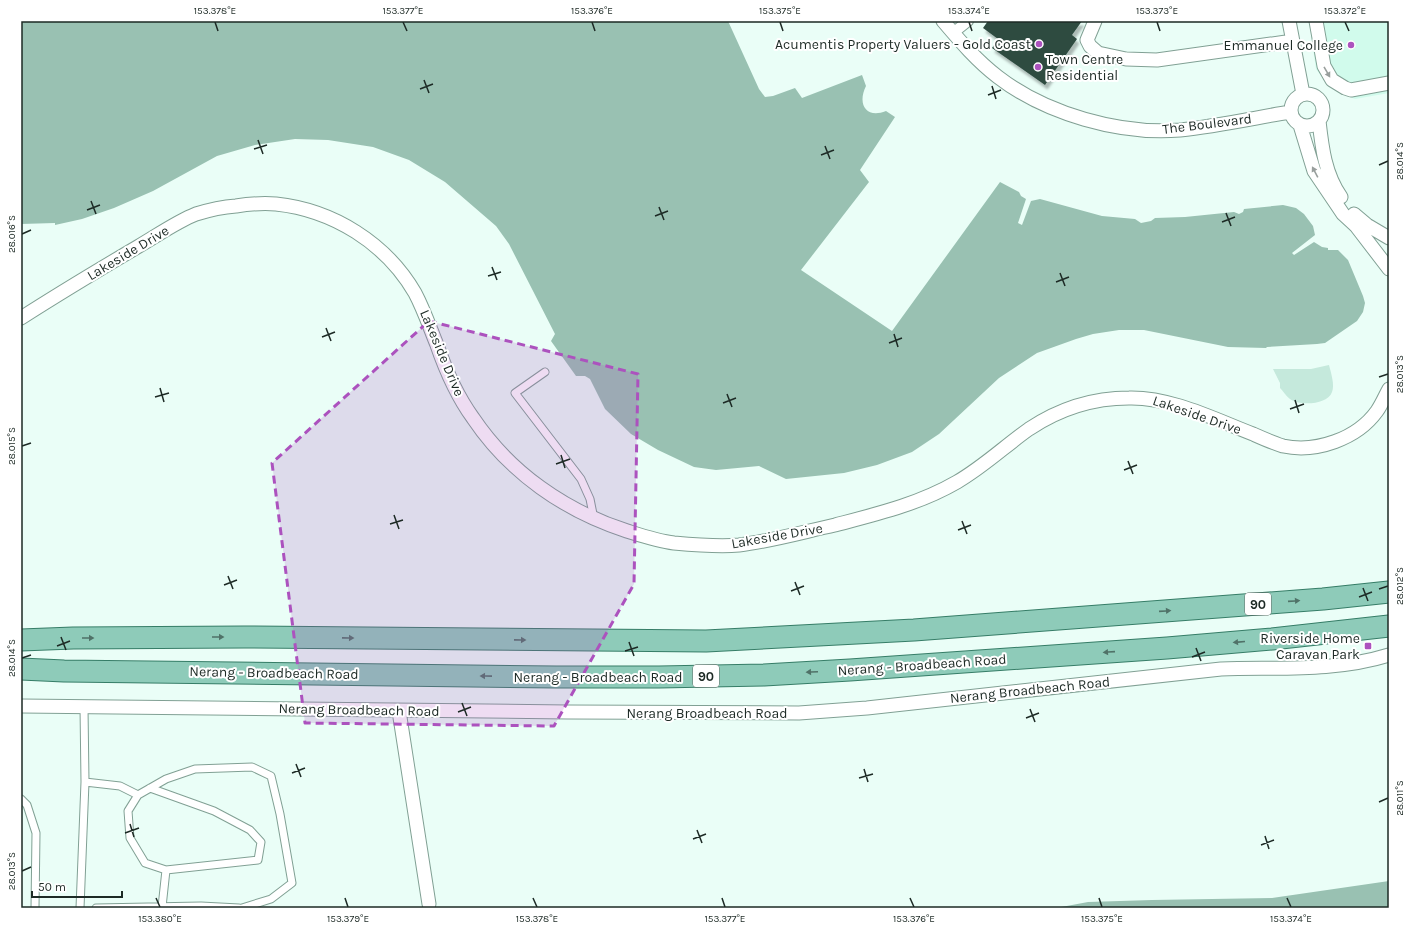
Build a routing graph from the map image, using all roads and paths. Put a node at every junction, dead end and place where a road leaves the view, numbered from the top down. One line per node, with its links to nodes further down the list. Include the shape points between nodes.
1 (943, 21): 7 (street, The Boulevard)
2 (968, 21): 3 (street, via 971,25); 7 (street)
3 (976, 21)
4 (1095, 21): 8 (street, via 1088,40 1090,46 1098,53 1126,59 1157,60)
5 (1289, 21): 8 (street)
6 (1316, 21): 9 (street, one-way to 9, via 1324,66 1332,80 1351,90)
7 (954, 34): 11 (street, The Boulevard, via 971,54 1025,95 1059,110 1110,126 1179,130)
8 (1293, 41): 10 (street)
9 (1389, 83)
10 (1303, 94): 11 (street, via 1292,103); 12 (street, via 1312,94 1320,100 1323,113)
11 (1290, 112): 13 (street)
12 (1319, 121): 13 (street, via 1310,126); 14 (street, via 1325,164 1337,192 1367,226)
13 (1300, 125): 16 (street, one-way to 13, via 1356,226 1342,214 1314,171)
14 (1389, 238)
15 (1389, 264): 16 (street)
16 (1389, 270)
17 (21, 318): 20 (street, Lakeside Drive, via 196,214 223,207 268,204 318,213 360,235 400,270 416,294 452,384 490,441 532,482 561,502)
18 (545, 372): 20 (lane, via 515,392 582,479)
19 (1389, 389): 20 (street, Lakeside Drive, via 1376,414 1358,429 1343,439 1304,447 1284,446 1172,403 1150,398 1112,398 1091,402 1073,407 1032,427 981,467 922,500 859,519 756,543 714,546 667,542)
20 (594, 519)
21 (1389, 592): 23 (main road, 90, one-way to 21, via 244,637 706,641 922,630)
22 (1389, 626): 25 (main road, Nerang - Broadbeach Road / 90, one-way to 25, via 1167,648 764,675 659,678)
23 (21, 640)
24 (1389, 655): 28 (street, Nerang Broadbeach Road, via 1332,666 1300,669 1221,669 799,713)
25 (21, 669)
26 (21, 706): 27 (street, Nerang Broadbeach Road)
27 (84, 707): 28 (street, Nerang Broadbeach Road); 29 (lane)
28 (399, 711): 34 (street)
29 (85, 782): 31 (lane, via 120,786); 37 (lane)
30 (150, 788): 31 (lane); 33 (lane, via 214,811 250,830 262,842 258,860); 39 (lane, via 166,779 195,769 252,767 271,776 292,884 271,899)
31 (138, 795): 33 (lane, via 128,811 130,838 145,863)
32 (21, 799): 36 (lane, via 26,805 36,833)
33 (166, 870): 35 (lane)
34 (429, 904)
35 (162, 907): 38 (lane); 39 (lane)
36 (35, 908)
37 (80, 908)
38 (96, 908)
39 (240, 908)

